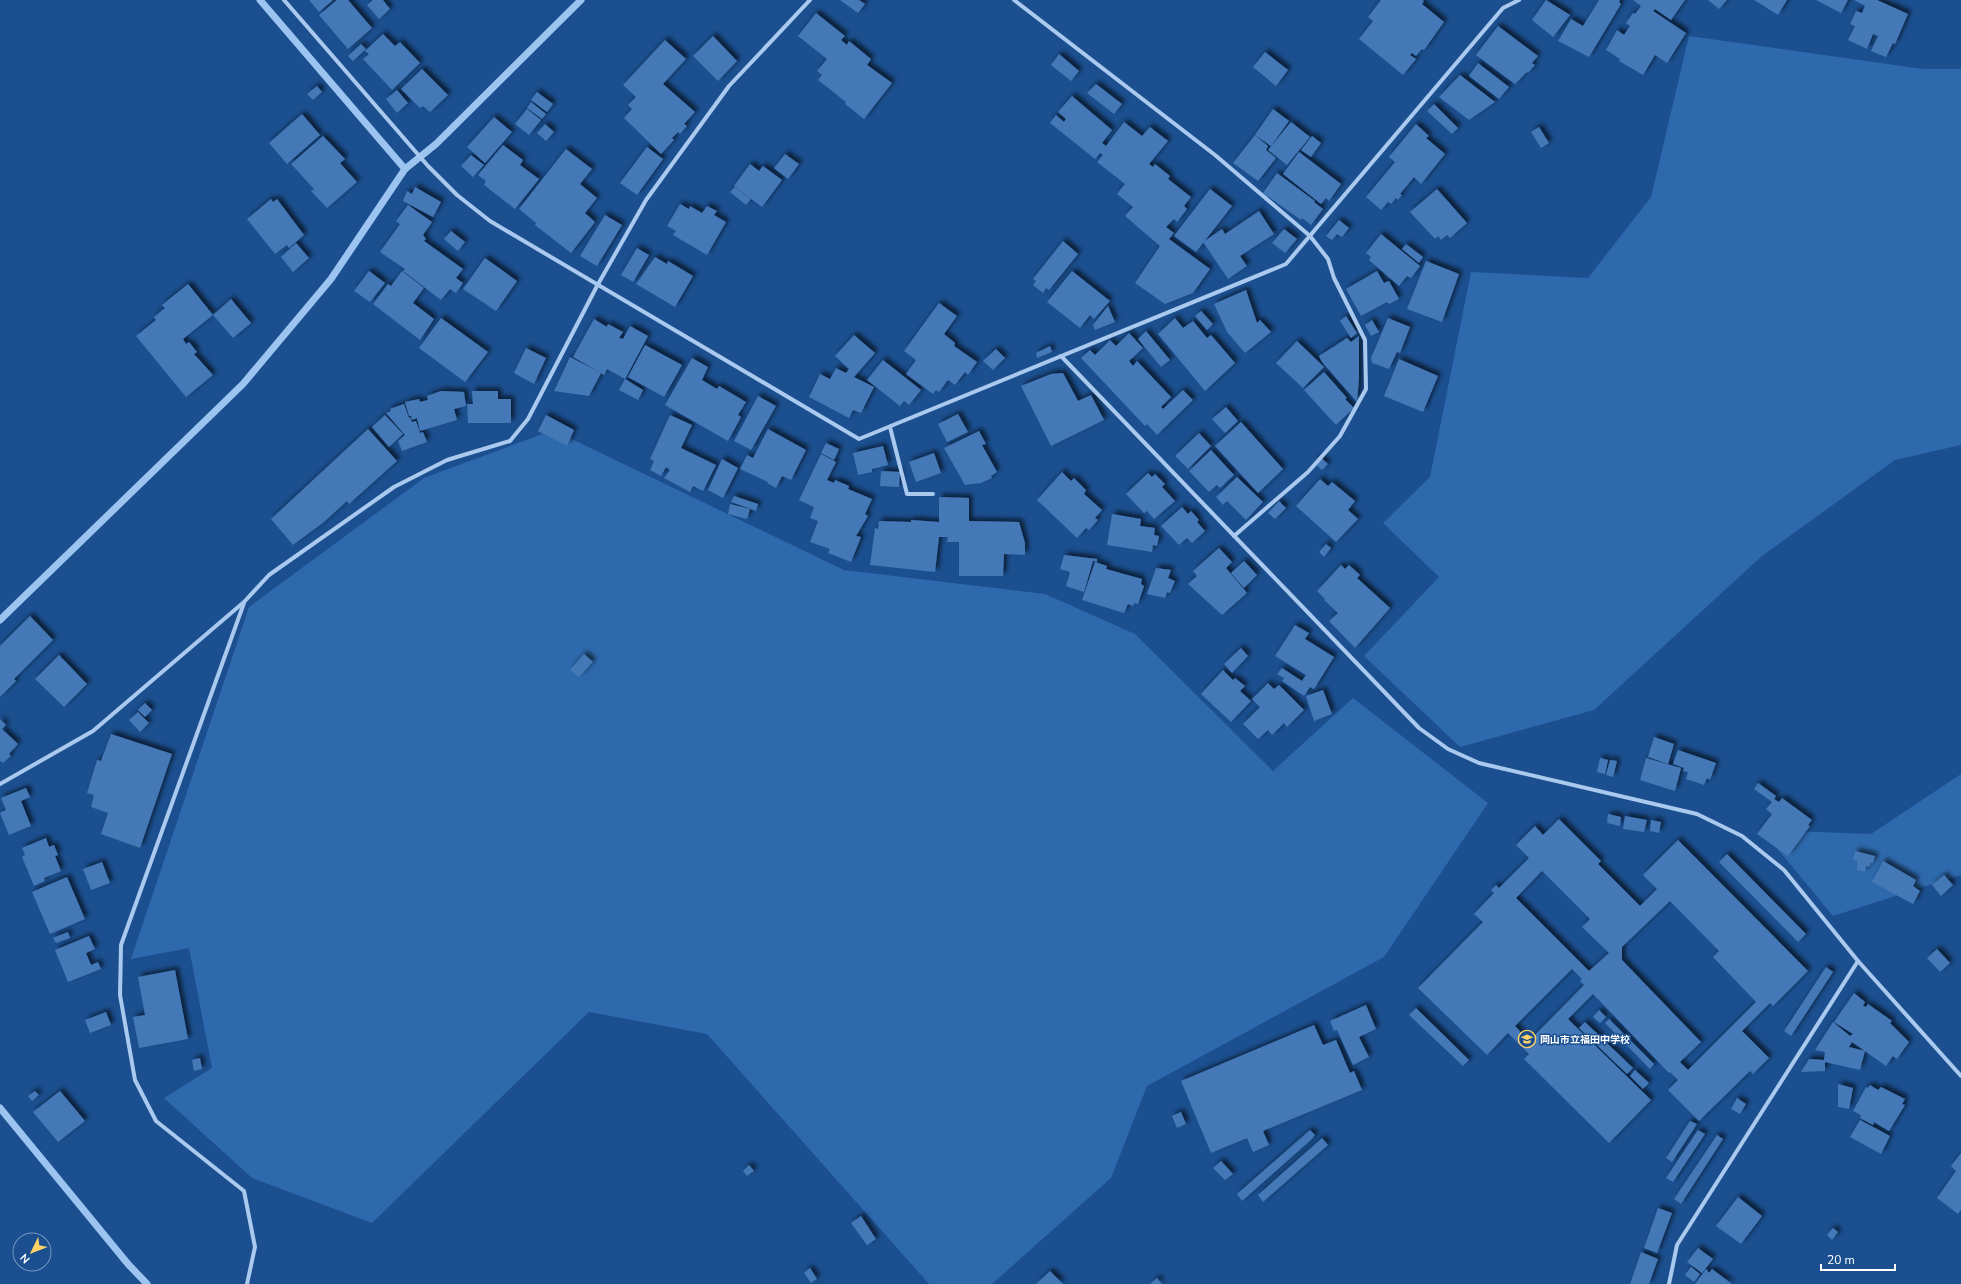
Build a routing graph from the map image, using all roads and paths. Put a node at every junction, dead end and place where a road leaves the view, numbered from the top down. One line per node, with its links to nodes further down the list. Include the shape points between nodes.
1 (284, 0): 6 (street, via 428,166 458,195 490,221)
2 (810, 0): 6 (street, via 729,86 646,200)
3 (1014, 0): 5 (street, via 1215,155)
4 (1519, 0): 5 (street, via 1504,8)
5 (1310, 236): 7 (street, via 1286,264); 10 (street, via 1328,259 1334,278 1365,340 1366,389 1340,436 1308,472)
6 (597, 286): 8 (street, via 859,439); 11 (street, via 528,419 510,441 447,460 394,487 269,576)
7 (1061, 356): 8 (street); 10 (street)
8 (890, 427): 9 (street, via 907,494)
9 (933, 494)
10 (1234, 536): 13 (street, via 1419,728 1448,749 1478,763 1697,814 1742,836 1784,870)
11 (244, 602): 12 (street, via 93,730); 15 (street, via 121,946 120,995 135,1080 156,1121 244,1191 255,1247)
12 (0, 784)
13 (1858, 961): 14 (street); 16 (street, via 1677,1245)
14 (1961, 1076)
15 (247, 1284)
16 (1669, 1284)

